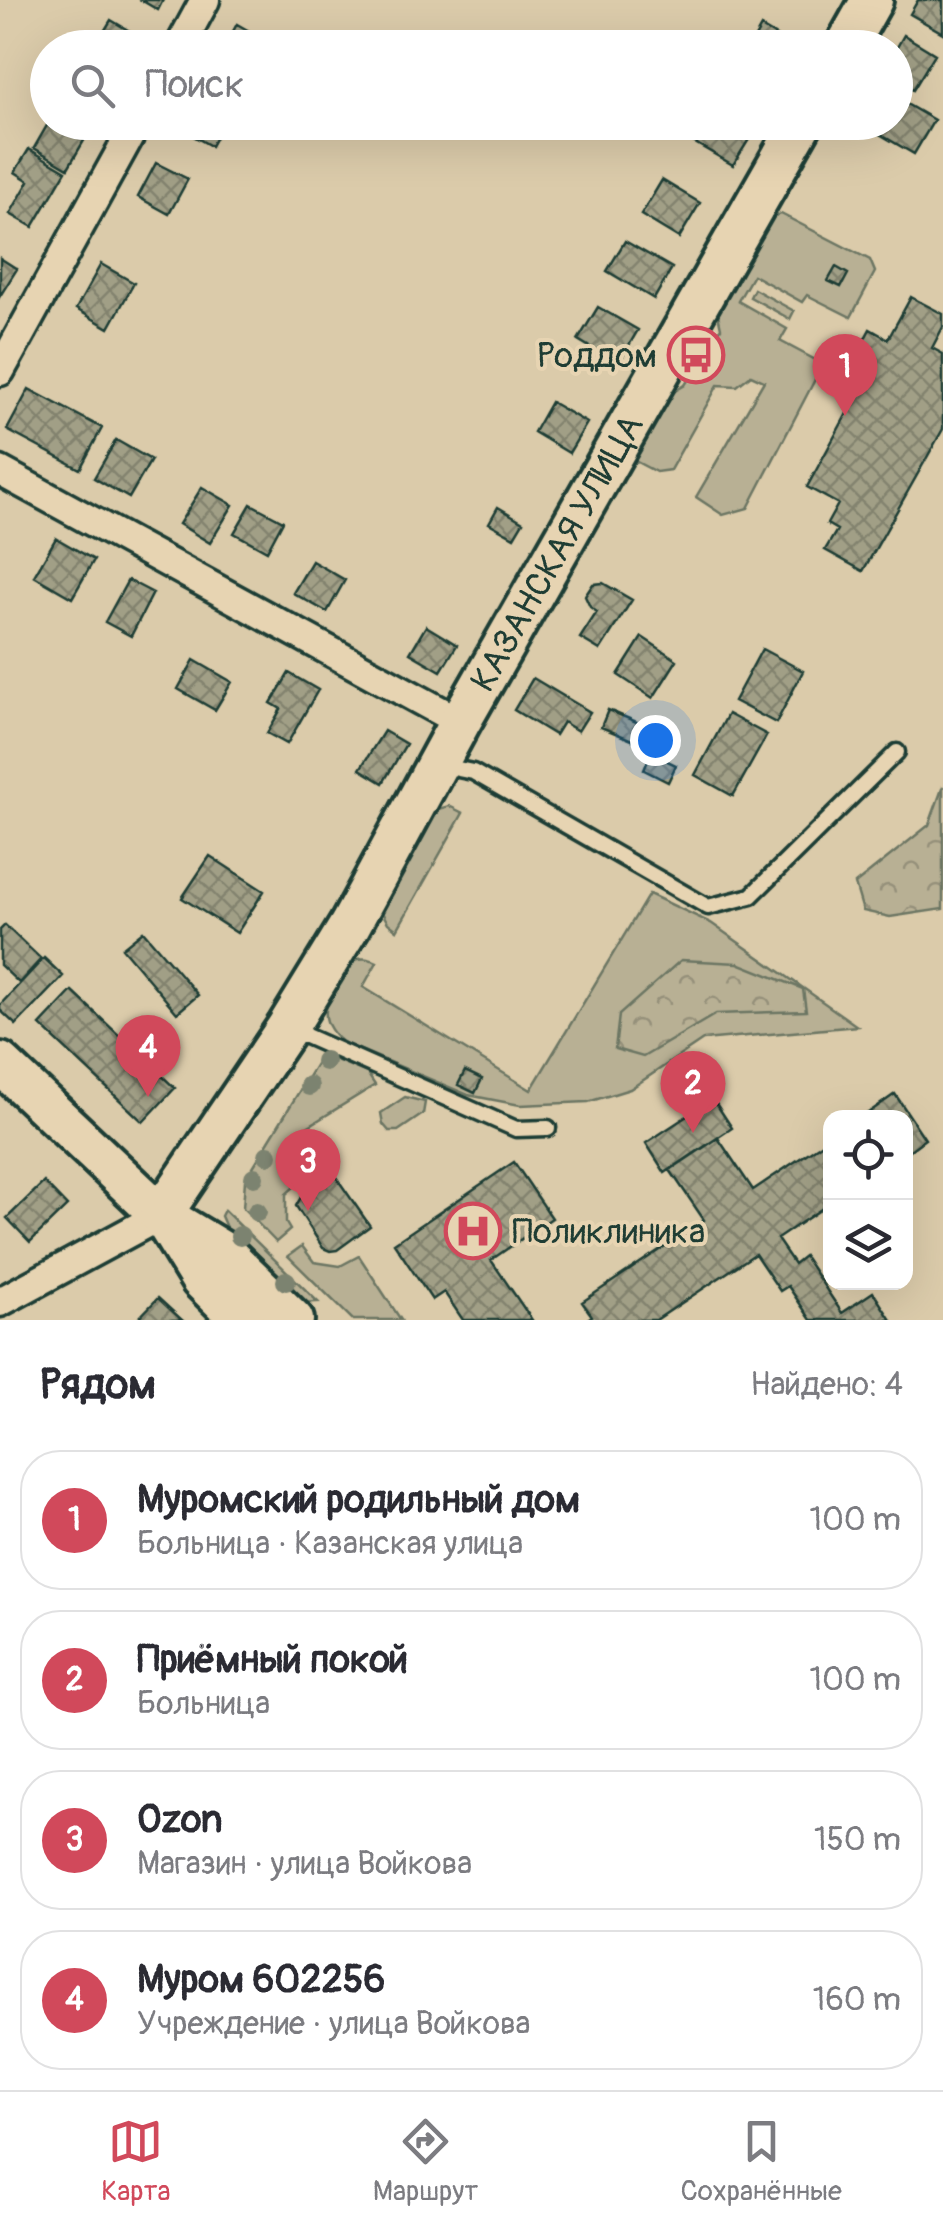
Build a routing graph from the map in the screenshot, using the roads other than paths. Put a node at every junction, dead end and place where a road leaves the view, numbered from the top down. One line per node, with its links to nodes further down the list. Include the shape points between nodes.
1 (205, 0): 3 (street)
2 (872, 0): 4 (street)
3 (189, 30)
4 (855, 30)
5 (128, 140): 7 (street)
6 (792, 140): 9 (street, КАЗАНСКАЯ УЛИЦА)
7 (0, 371)
8 (0, 470): 9 (street, КАЗАНСКАЯ УЛИЦА)
9 (460, 722): 11 (street, КАЗАНСКАЯ УЛИЦА)
10 (897, 752): 11 (lane, via 751,896 708,907 473,772)
11 (437, 765): 12 (street, КАЗАНСКАЯ УЛИЦА)
12 (288, 1028): 14 (lane, via 516,1129); 15 (street, КАЗАНСКАЯ УЛИЦА)
13 (0, 1063): 15 (street)
14 (548, 1128)
15 (161, 1214): 16 (street); 17 (street, via 201,1279); 18 (street, via 224,1253)
16 (0, 1302)
17 (242, 1320)
18 (293, 1320)

